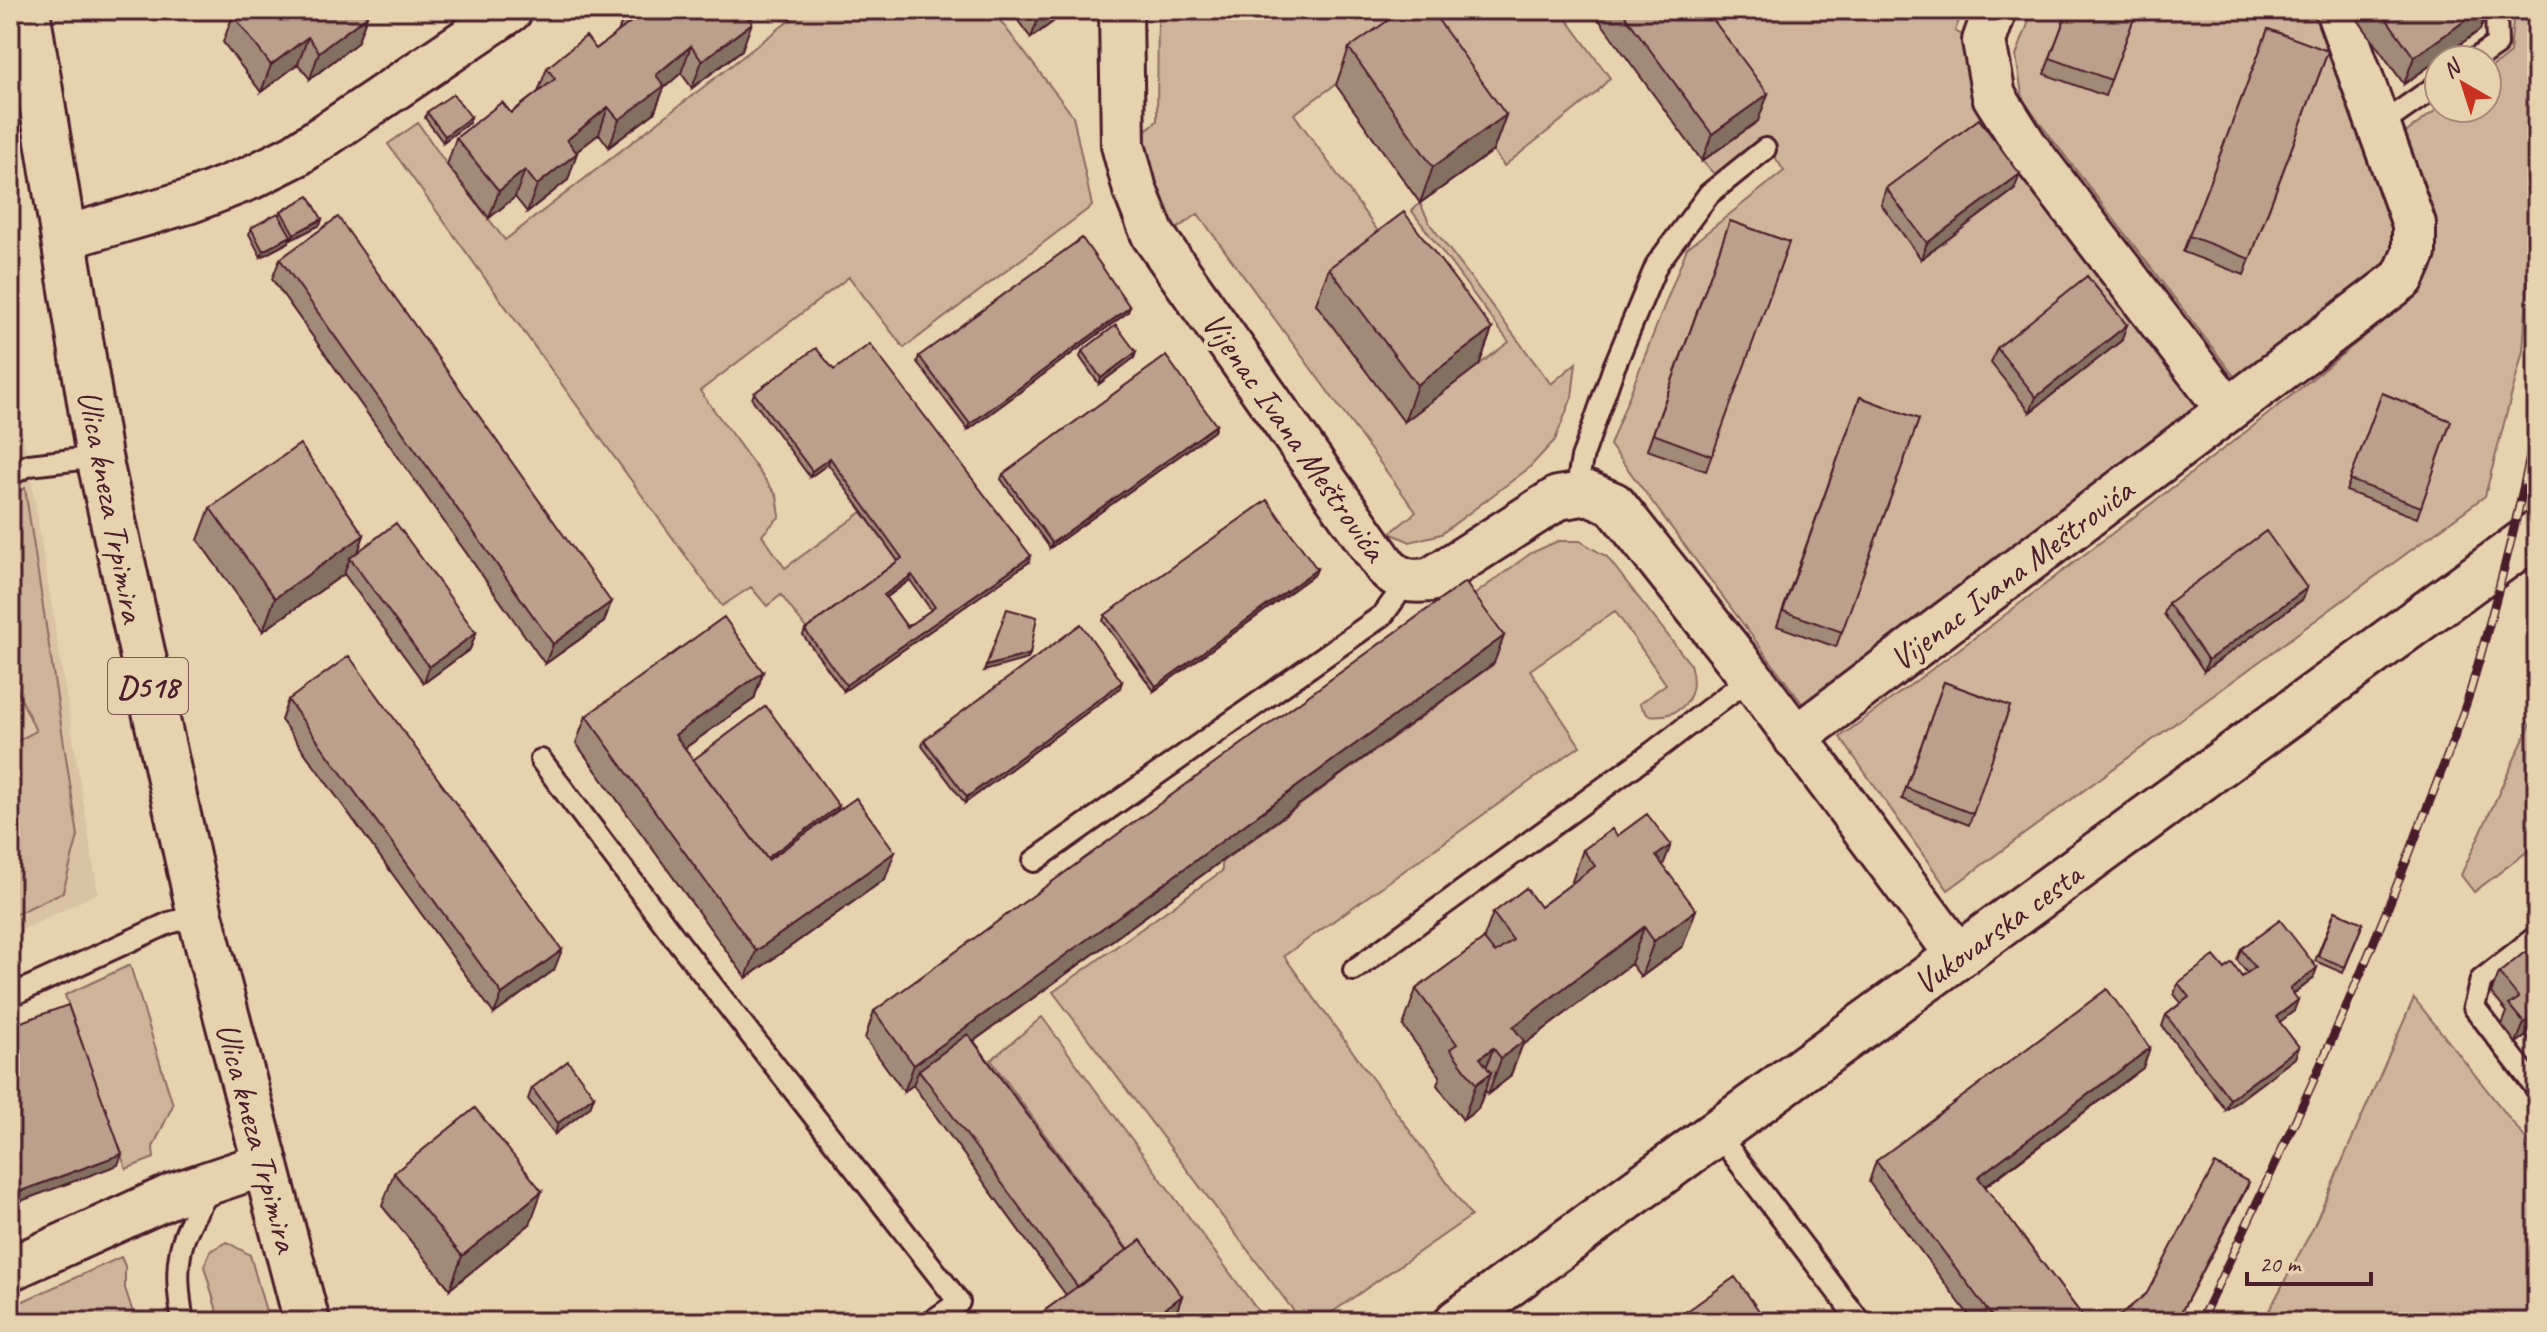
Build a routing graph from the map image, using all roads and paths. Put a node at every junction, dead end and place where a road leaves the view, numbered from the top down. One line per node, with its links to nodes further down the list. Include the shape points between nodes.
1 (27, 10): 11 (main road, Ulica kneza Trpimira / D518)
2 (511, 10): 11 (street, via 296,155 191,201)
3 (1121, 10): 17 (street, Vijenac Ivana Meštrovića, via 1123,145 1153,235)
4 (1995, 10): 12 (street, via 1984,41 1994,96 2027,148)
5 (2337, 10): 9 (street, Vijenac Ivana Meštrovića)
6 (2496, 10): 7 (lane)
7 (2497, 44)
8 (2423, 95): 9 (lane)
9 (2379, 126): 12 (street, Vijenac Ivana Meštrovića, via 2414,224 2414,253 2403,278)
10 (1765, 149): 15 (lane, via 1709,194 1657,264 1614,367 1582,458)
11 (63, 238): 13 (main road, Ulica kneza Trpimira / D518)
12 (2228, 410): 19 (street, Vijenac Ivana Meštrovića)
13 (99, 457): 14 (lane, via 29,465); 22 (main road, Ulica kneza Trpimira / D518)
14 (10, 475)
15 (1576, 493): 17 (street, Vijenac Ivana Meštrovića, via 1558,498 1430,580); 18 (street, via 1614,504)
16 (2537, 533): 24 (main road, Vukovarska cesta)
17 (1398, 579): 21 (lane, via 1396,597 1383,615)
18 (1751, 677): 19 (street); 25 (lane)
19 (1795, 738): 24 (street)
20 (541, 760): 34 (lane, via 959,1302)
21 (1034, 861)
22 (200, 915): 26 (lane, via 169,923); 29 (main road, Ulica kneza Trpimira / D518)
23 (2537, 936): 27 (lane, via 2481,980 2474,1007)
24 (1958, 956): 28 (main road, Vukovarska cesta)
25 (1354, 970)
26 (10, 996)
27 (2537, 1089)
28 (1717, 1133): 35 (main road, Vukovarska cesta); 36 (lane)
29 (265, 1164): 30 (street); 33 (main road, Ulica kneza Trpimira / D518)
30 (218, 1177): 31 (street); 32 (lane, via 190,1219 178,1257)
31 (10, 1269)
32 (183, 1322)
33 (307, 1322)
34 (931, 1322)
35 (1457, 1322)
36 (1860, 1322)

